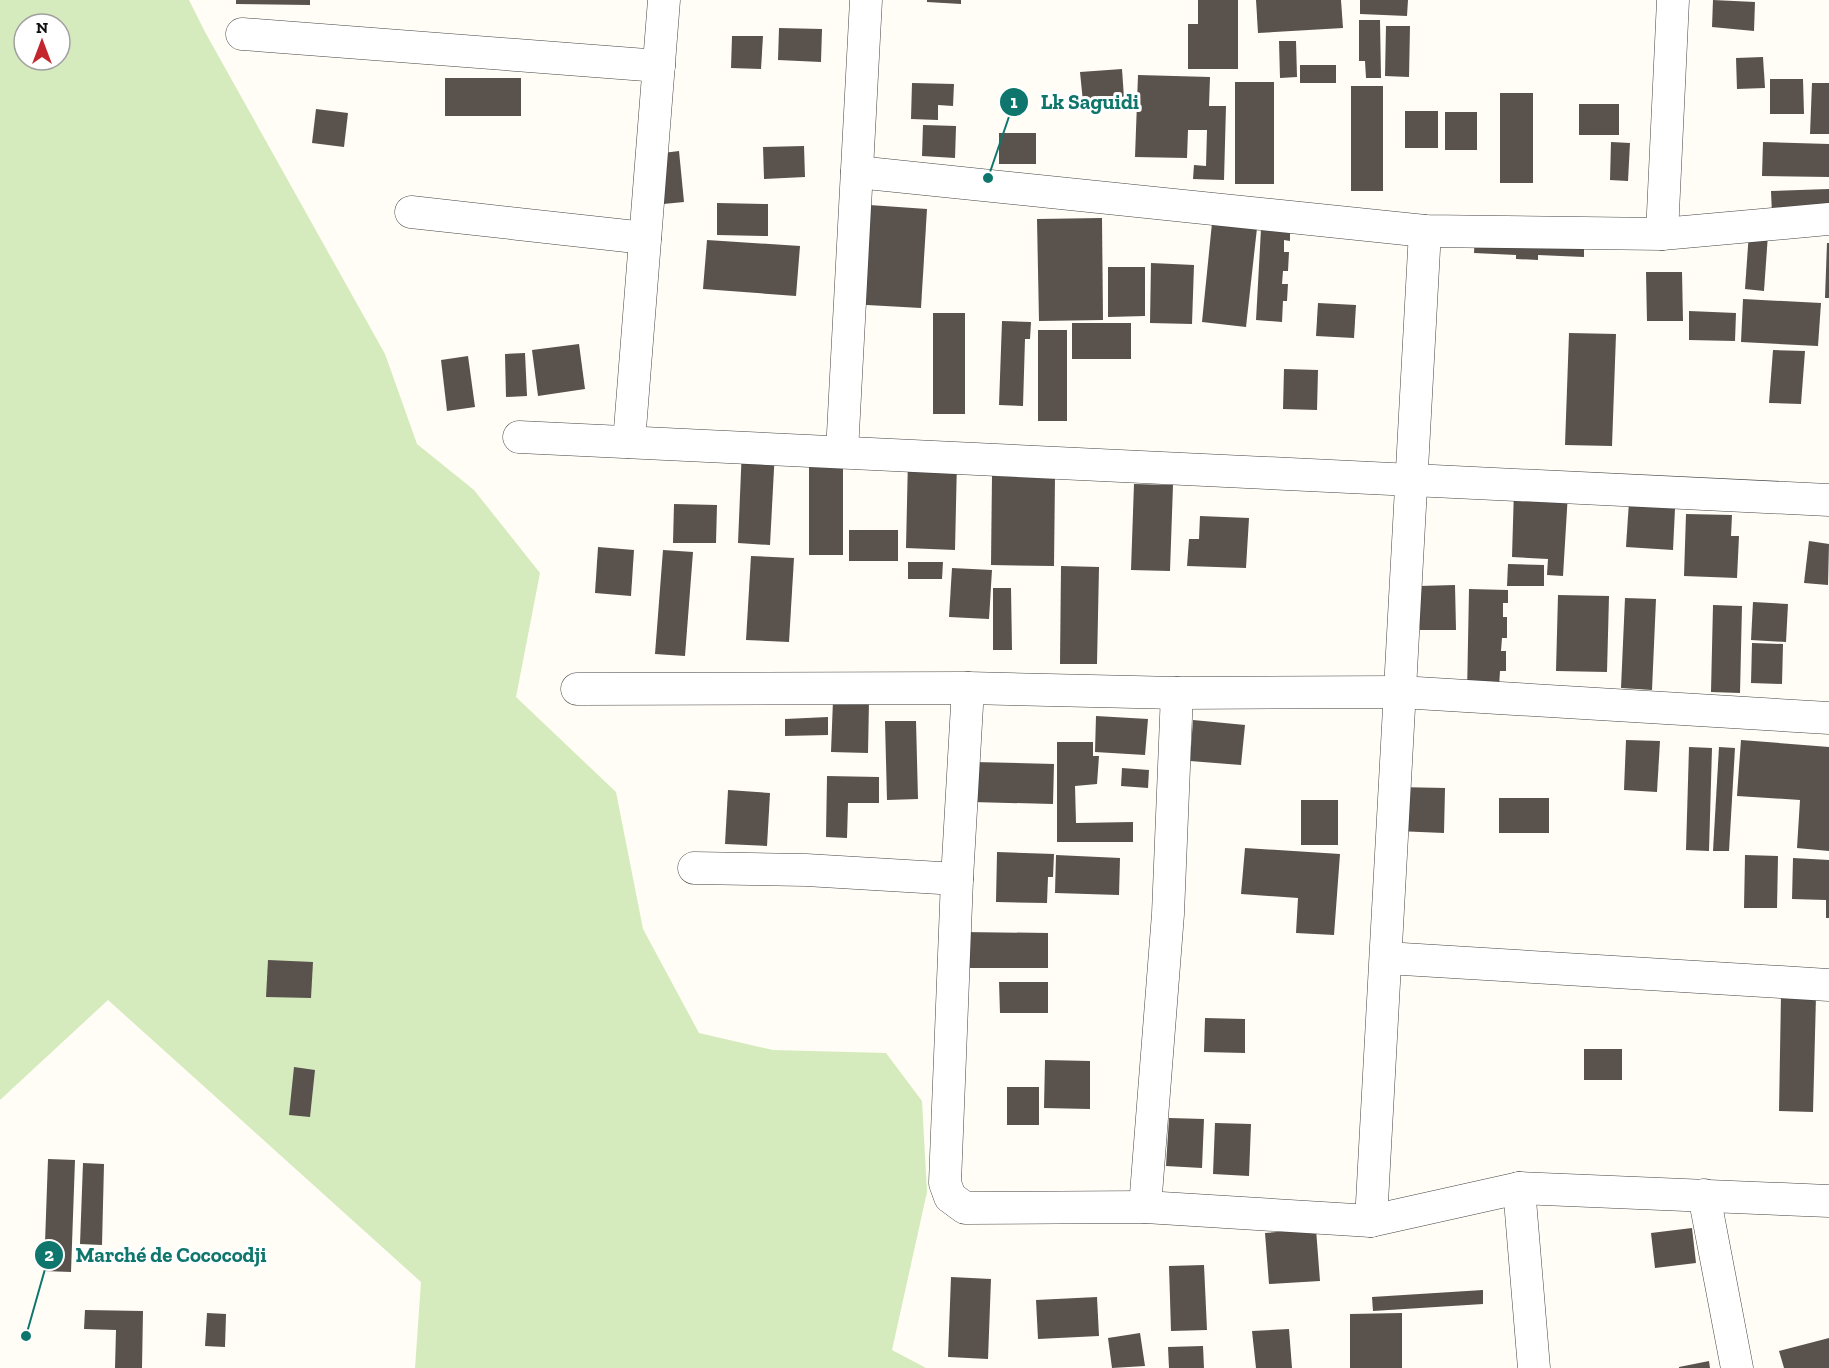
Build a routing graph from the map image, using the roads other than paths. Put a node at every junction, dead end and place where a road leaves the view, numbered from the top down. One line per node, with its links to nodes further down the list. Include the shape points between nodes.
1 (664, 0): 5 (street)
2 (866, 0): 6 (street)
3 (1673, 0): 10 (street)
4 (242, 34): 5 (street)
5 (659, 66): 11 (street)
6 (857, 172): 9 (street); 14 (street)
7 (411, 212): 11 (street)
8 (1829, 219): 10 (street)
9 (1425, 231): 10 (street); 15 (street)
10 (1662, 234)
11 (645, 238): 13 (street)
12 (519, 437): 13 (street)
13 (629, 442): 14 (street)
14 (842, 452): 15 (street)
15 (1411, 480): 16 (street); 19 (street)
16 (1829, 500)
17 (968, 688): 18 (street); 20 (street); 23 (street)
18 (577, 689)
19 (1400, 692): 20 (street); 21 (street); 24 (street)
20 (1176, 693): 29 (street, via 1168,914)
21 (1829, 718)
22 (694, 868): 23 (street)
23 (957, 879): 29 (street, via 945,1183 950,1197 964,1208)
24 (1386, 958): 25 (street); 30 (street)
25 (1829, 985)
26 (1519, 1188): 27 (street); 30 (street); 31 (street)
27 (1704, 1195): 28 (street); 32 (street)
28 (1829, 1202)
29 (1145, 1207): 30 (street)
30 (1371, 1221)
31 (1534, 1368)
32 (1737, 1368)

